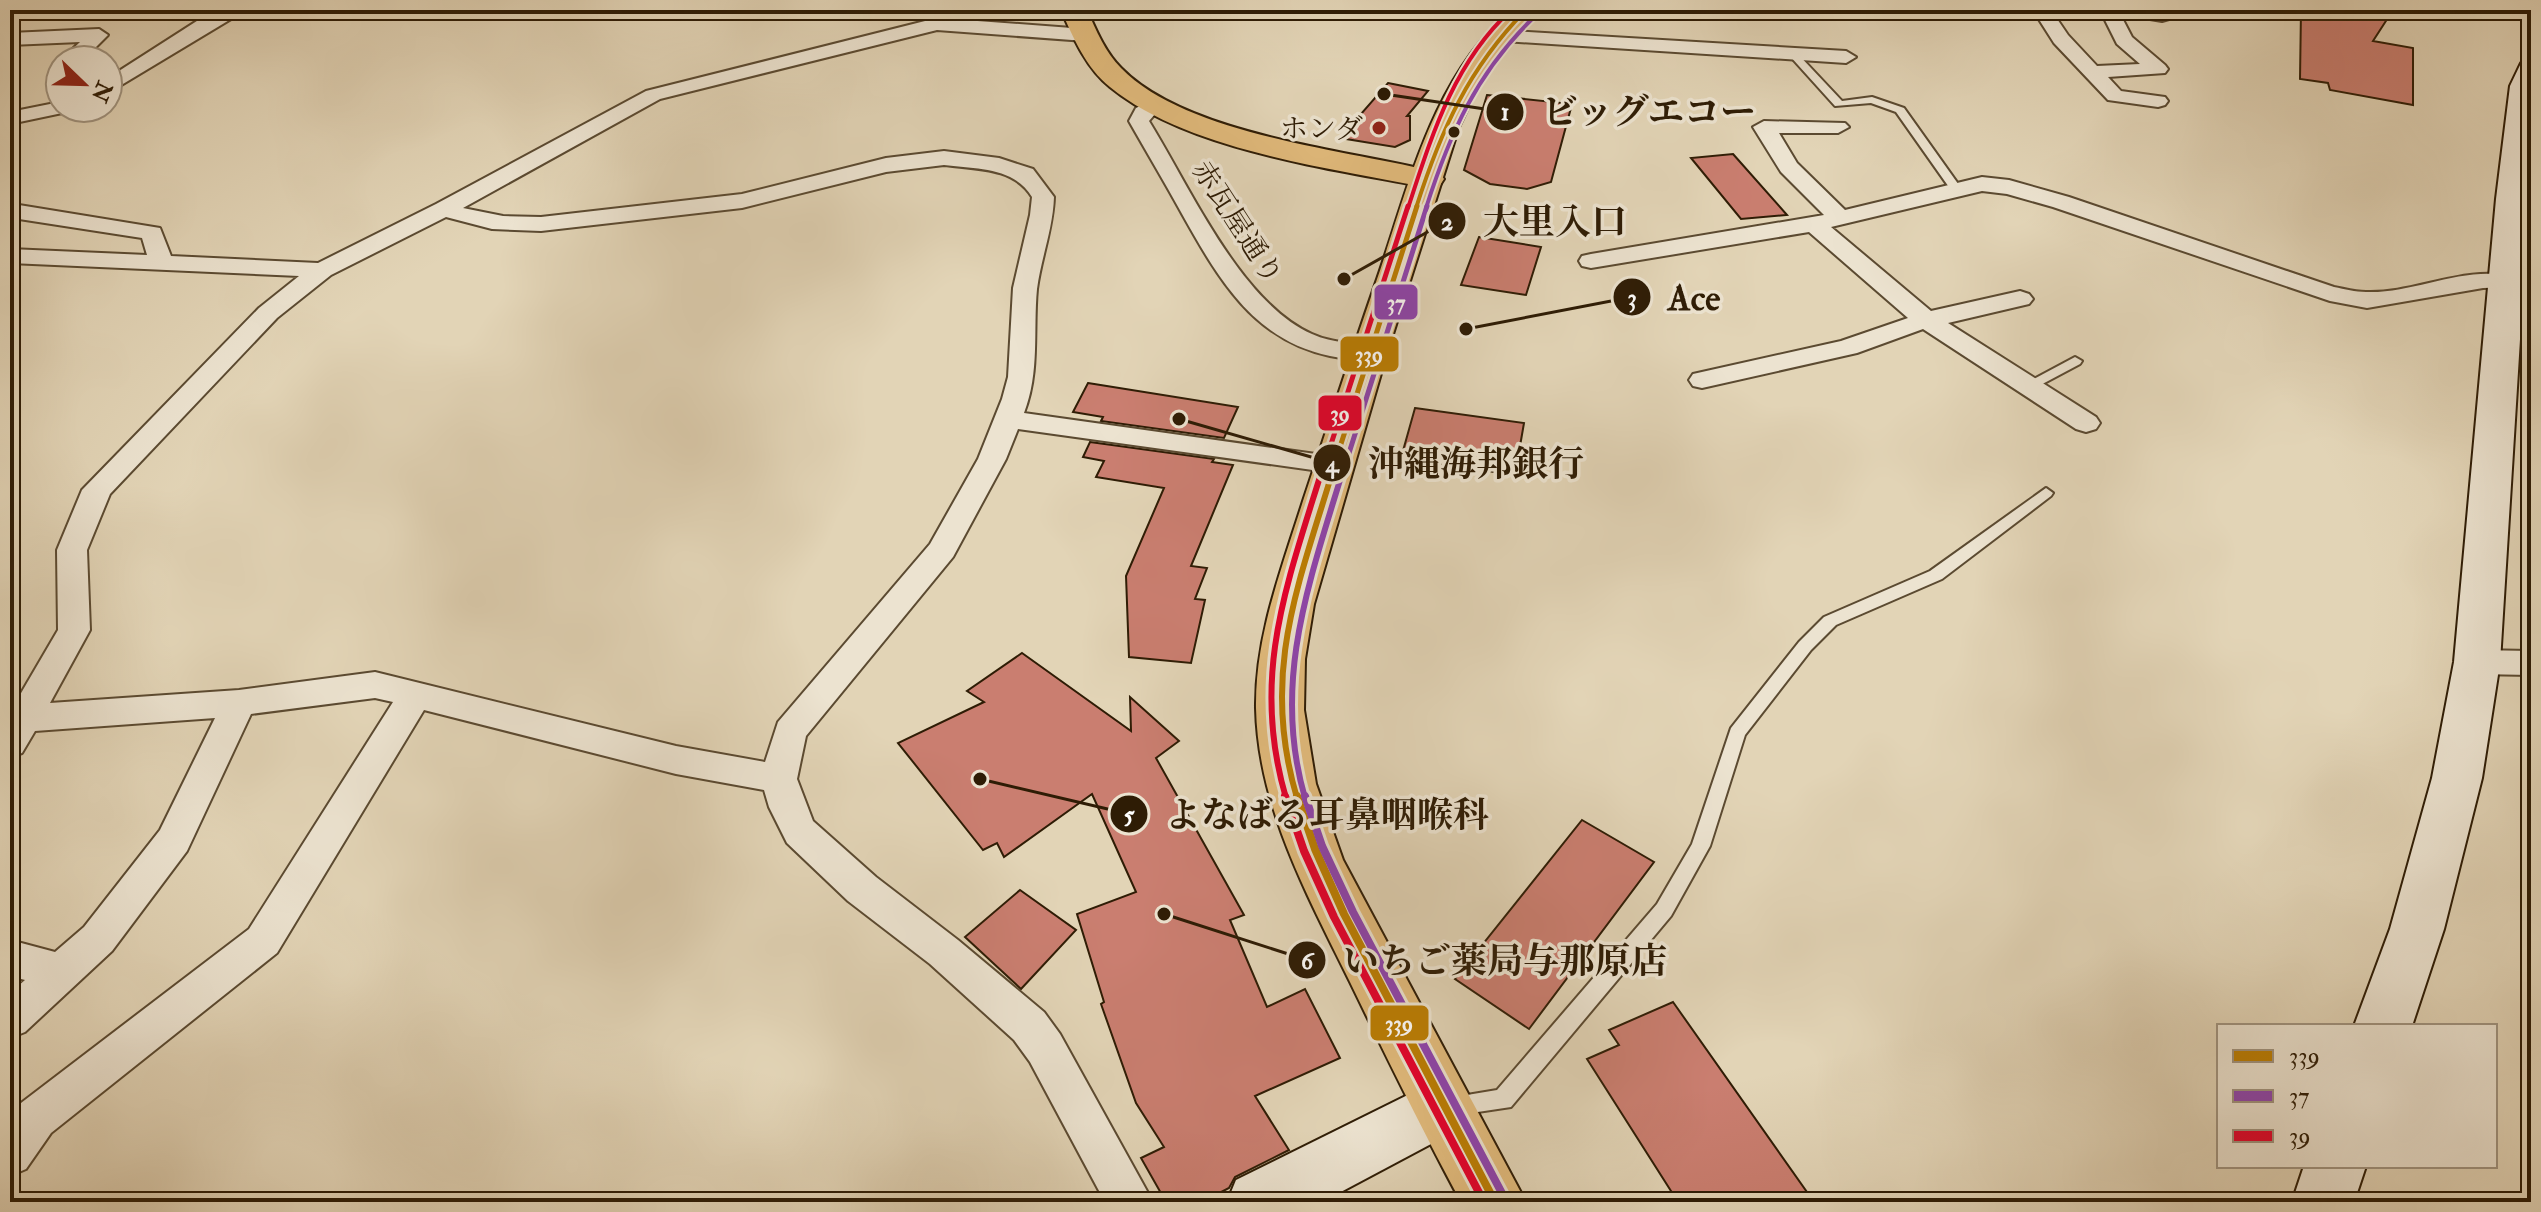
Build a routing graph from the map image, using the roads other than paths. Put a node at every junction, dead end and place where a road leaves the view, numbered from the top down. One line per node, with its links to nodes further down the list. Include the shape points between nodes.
1 (237, 10): 14 (street, via 207,23)
2 (1526, 10): 8 (main road)
3 (2042, 10): 16 (street)
4 (2109, 10): 16 (street, via 2124,40 2158,69)
5 (2126, 10): 6 (street, via 2162,15)
6 (2161, 10)
7 (1080, 22): 19 (main road, via 1118,80); 26 (street, via 937,24 684,86 637,103)
8 (1496, 36): 11 (street); 23 (main road, via 1455,98)
9 (10, 39): 10 (street, via 99,35)
10 (89, 44)
11 (1792, 53): 12 (street); 24 (lane, via 1839,104 1872,100 1900,110)
12 (1846, 57)
13 (124, 64): 14 (street)
14 (144, 65): 17 (street)
15 (2531, 69): 25 (main road, via 2524,86)
16 (2092, 72): 18 (street, via 2115,96)
17 (124, 77)
18 (2158, 101)
19 (1152, 106): 23 (main road, via 1297,152); 36 (street, 赤瓦屋通り, via 1139,121 1245,296 1302,340)
20 (44, 111): 21 (street)
21 (10, 118)
22 (1838, 127): 28 (street, via 1764,127)
23 (1429, 179): 36 (main road)
24 (1955, 188): 28 (street); 33 (street, via 2009,187 2330,294 2388,298 2483,281)
25 (2521, 202): 33 (main road)
26 (444, 209): 32 (street); 40 (street, via 509,226 742,201 886,165 944,158 1025,174 1043,197 1042,215 1025,288 1021,377)
27 (19, 212): 31 (street, via 152,233)
28 (1826, 220): 30 (street); 35 (street)
29 (10, 256): 31 (street)
30 (1591, 261)
31 (161, 263): 32 (street)
32 (322, 270): 48 (street, via 268,313 97,490 72,550 74,630)
33 (2506, 282): 44 (main road)
34 (2020, 299): 35 (street)
35 (1926, 320): 38 (street, via 1848,347); 39 (street)
36 (1369, 353): 42 (main road)
37 (2075, 361): 39 (lane)
38 (1702, 380)
39 (2028, 386): 41 (street)
40 (1009, 419): 42 (street); 49 (street, via 942,550 790,732)
41 (2086, 423)
42 (1334, 464): 54 (main road, via 1292,604 1282,659 1280,710 1291,784 1318,863)
43 (2046, 493): 54 (lane, via 1936,575 1830,621 1805,646 1737,733 1701,846 1664,910 1503,1100)
44 (2477, 662): 45 (street); 53 (main road, via 2457,778 2417,929)
45 (2531, 663)
46 (416, 694): 47 (street, via 375,685); 49 (street, via 676,760); 55 (street, via 263,941 36,1118)
47 (239, 703): 48 (street); 51 (street, via 174,840 98,939)
48 (18, 730)
49 (779, 779): 57 (street, via 800,832 1029,1026)
50 (10, 958): 51 (street)
51 (59, 971): 52 (street)
52 (10, 1019)
53 (2384, 1024)
54 (1442, 1107): 58 (main road); 59 (main road)
55 (10, 1154)
56 (2334, 1168): 60 (main road)
57 (1130, 1202)
58 (1258, 1202)
59 (1495, 1202)
60 (2323, 1202)

